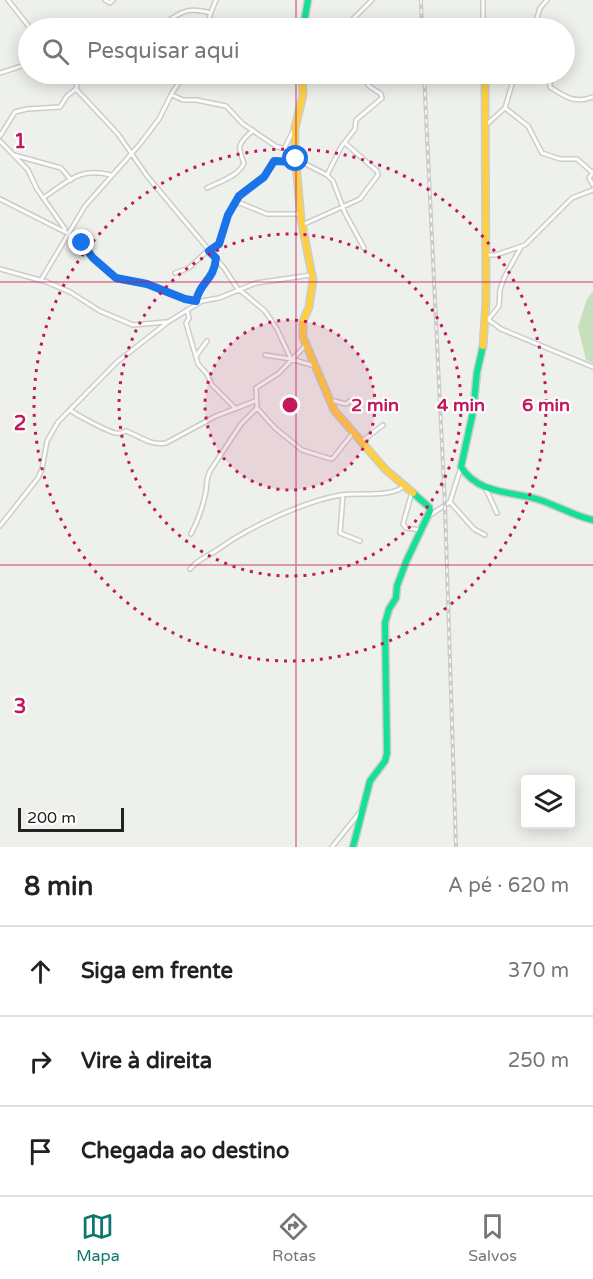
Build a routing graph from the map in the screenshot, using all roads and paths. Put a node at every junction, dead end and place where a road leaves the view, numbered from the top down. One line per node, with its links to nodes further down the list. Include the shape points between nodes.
1 (8, 0): 10 (street)
2 (105, 0): 8 (street)
3 (216, 0): 9 (street)
4 (308, 0): 13 (street)
5 (372, 0): 14 (street)
6 (483, 0): 15 (street)
7 (547, 0): 16 (street)
8 (111, 1)
9 (211, 13): 11 (street, via 183,11); 12 (street)
10 (24, 18)
11 (171, 18)
12 (210, 18)
13 (305, 18)
14 (354, 18)
15 (483, 18)
16 (537, 18)
17 (18, 68): 18 (street)
18 (0, 74)
19 (77, 84): 26 (street)
20 (178, 84): 27 (street)
21 (302, 84): 31 (street)
22 (368, 84): 34 (street, via 382,98 356,120)
23 (485, 84): 30 (street)
24 (512, 84): 29 (street)
25 (550, 84): 28 (street, via 578,101)
26 (76, 89): 33 (street, via 60,107 15,112); 36 (street)
27 (171, 95): 32 (street, via 226,106); 36 (street, via 159,119)
28 (593, 98)
29 (505, 108): 30 (street); 39 (street, via 528,126 542,153 577,159)
30 (486, 125): 56 (street)
31 (295, 128): 35 (street); 38 (street)
32 (253, 130): 35 (street); 44 (street, via 239,148 242,168)
33 (0, 139): 37 (street)
34 (345, 143): 41 (street); 49 (street, via 378,173 362,197)
35 (284, 148): 38 (street)
36 (131, 154): 40 (street); 55 (street)
37 (15, 155): 42 (street, via 61,168); 46 (street)
38 (296, 158): 41 (street); 48 (street, via 274,161 264,177 241,194); 50 (street)
39 (593, 173): 43 (street, via 589,178)
40 (111, 175): 42 (street, via 92,171); 52 (street)
41 (327, 175): 49 (street)
42 (71, 180): 46 (street)
43 (593, 185)
44 (207, 188)
45 (593, 190): 53 (street, via 572,198)
46 (43, 198): 52 (street)
47 (0, 200): 52 (street)
48 (235, 204): 50 (street, via 267,214); 55 (street, via 219,244)
49 (342, 206): 51 (street); 54 (street)
50 (300, 214): 51 (street)
51 (302, 225): 60 (street)
52 (68, 232): 61 (street); 63 (street, via 116,278)
53 (521, 247): 56 (street); 66 (street, via 504,278 499,306)
54 (364, 248)
55 (209, 251): 57 (street); 59 (street, via 189,268)
56 (485, 255): 66 (street)
57 (216, 258): 62 (street); 63 (street, via 212,276 200,288)
58 (0, 269): 61 (street)
59 (175, 273)
60 (313, 275): 62 (street, via 256,283); 69 (street, via 302,326)
61 (41, 280): 67 (street, via 133,325)
62 (240, 291): 64 (street); 72 (street, via 265,311)
63 (196, 301): 64 (street)
64 (202, 301): 65 (street)
65 (187, 309): 67 (street); 71 (street, via 186,322)
66 (487, 319): 74 (street, via 501,329); 84 (street)
67 (168, 322): 80 (street, via 117,362)
68 (207, 341): 71 (street)
69 (306, 345): 72 (street); 73 (street)
70 (265, 355): 72 (street)
71 (196, 356): 79 (street, via 212,385)
72 (292, 359): 73 (street); 76 (street, via 258,386)
73 (316, 367): 75 (street)
74 (593, 367)
75 (329, 400): 77 (street, via 346,404); 82 (street)
76 (255, 401): 78 (street); 79 (street)
77 (350, 401)
78 (257, 408): 82 (street, via 303,450 330,459); 95 (street, via 241,424 210,471)
79 (236, 409): 80 (street, via 166,443 156,444 126,431 114,433)
80 (70, 410): 93 (street, via 52,431 38,478)
81 (383, 425): 83 (street)
82 (353, 433): 83 (street)
83 (361, 441): 85 (street)
84 (461, 467): 86 (street, via 471,480); 89 (street)
85 (404, 485): 87 (street); 88 (street, via 399,490 371,495)
86 (484, 487): 90 (street); 92 (street)
87 (412, 492): 91 (street, via 429,507); 94 (street, via 403,524)
88 (343, 495): 97 (street, via 340,533); 98 (street, via 317,501 250,529 201,558)
89 (450, 502): 91 (street); 96 (street, via 474,529)
90 (497, 513)
91 (428, 516): 94 (street)
92 (593, 519)
93 (0, 526)
94 (421, 530): 99 (street, via 385,623 387,753 370,781)
95 (191, 534)
96 (485, 535)
97 (360, 541)
98 (190, 569)
99 (361, 810): 100 (street); 101 (street)
100 (332, 847)
101 (353, 847)

